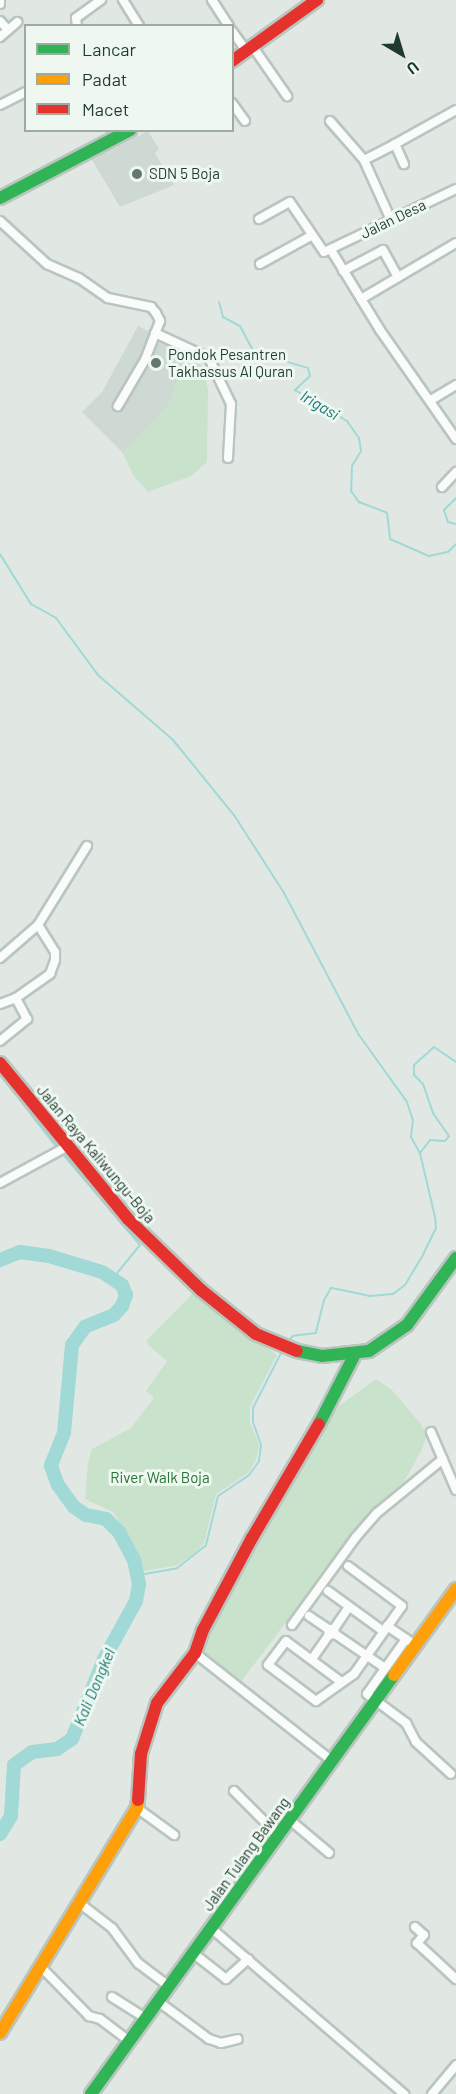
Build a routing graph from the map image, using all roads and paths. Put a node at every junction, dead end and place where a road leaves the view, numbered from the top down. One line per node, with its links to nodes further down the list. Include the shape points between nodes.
1 (101, 0): 7 (street, via 76,18)
2 (123, 0): 8 (street)
3 (212, 0): 9 (street)
4 (317, 0): 13 (street)
5 (0, 21): 10 (street)
6 (17, 22): 10 (street)
7 (77, 24)
8 (137, 24)
9 (228, 24)
10 (8, 30): 12 (street)
11 (234, 33): 13 (street)
12 (0, 37)
13 (250, 49): 14 (street); 16 (street)
14 (234, 60)
15 (24, 93): 17 (street)
16 (287, 96)
17 (0, 105)
18 (234, 106): 21 (street)
19 (456, 110): 23 (street)
20 (330, 120): 24 (street)
21 (245, 121)
22 (126, 132): 27 (street)
23 (395, 144): 24 (street); 25 (street)
24 (364, 160): 30 (street)
25 (404, 164)
26 (456, 189): 30 (street, Jalan Desa)
27 (0, 198)
28 (259, 219): 31 (street, via 290,202)
29 (0, 220): 38 (street, via 47,264 79,278 108,298 151,307 160,321)
30 (391, 220): 33 (street, Jalan Desa)
31 (311, 236): 33 (street, via 321,252); 34 (street)
32 (456, 243): 36 (street)
33 (331, 250): 35 (street)
34 (260, 264)
35 (343, 271): 36 (street, via 384,250); 37 (street)
36 (398, 277): 37 (street)
37 (361, 299): 40 (street)
38 (155, 333): 41 (street, via 146,358); 43 (street, via 209,358 231,404)
39 (456, 384): 40 (street)
40 (431, 400): 42 (street)
41 (118, 406)
42 (456, 439)
43 (228, 458)
44 (456, 472): 45 (street)
45 (442, 487)
46 (87, 846): 47 (street)
47 (38, 925): 48 (street); 49 (street, via 55,952 55,960 50,974)
48 (0, 958)
49 (16, 998): 50 (street); 51 (street, via 27,1018)
50 (0, 1004)
51 (0, 1041)
52 (0, 1063): 53 (street, Jalan Raya Kaliwungu-Boja)
53 (61, 1150): 54 (street); 56 (street, Jalan Raya Kaliwungu-Boja, via 162,1254 256,1334 284,1349 321,1356)
54 (0, 1183)
55 (456, 1258): 56 (street, Jalan Raya Kaliwungu-Boja, via 407,1325 395,1336)
56 (355, 1354): 69 (street, via 300,1460 252,1538 203,1630)
57 (431, 1432): 58 (street)
58 (443, 1459): 59 (street); 65 (street, via 363,1529)
59 (456, 1490)
60 (348, 1566): 66 (street, via 401,1603)
61 (456, 1590): 68 (street, Jalan Tulang Bawang, via 425,1631)
62 (328, 1591): 63 (street)
63 (349, 1607): 66 (street); 67 (street)
64 (309, 1616): 67 (street)
65 (292, 1625)
66 (385, 1628): 68 (street); 70 (street)
67 (332, 1632): 70 (street); 71 (street)
68 (410, 1642): 72 (street); 74 (street, Jalan Tulang Bawang)
69 (195, 1653): 75 (street); 78 (street, via 157,1703 141,1754)
70 (366, 1656): 72 (street); 73 (street, via 351,1677)
71 (312, 1659): 73 (street); 73 (street, via 286,1641 268,1665 314,1701 322,1700)
72 (385, 1668): 74 (street, via 366,1692)
73 (340, 1681)
74 (376, 1699): 75 (street, Jalan Tulang Bawang); 76 (street, via 406,1723 416,1742)
75 (332, 1761): 79 (street, Jalan Tulang Bawang)
76 (451, 1774)
77 (234, 1791): 81 (street)
78 (137, 1808): 80 (street); 83 (street)
79 (290, 1820): 81 (street, Jalan Tulang Bawang); 82 (street)
80 (174, 1835)
81 (278, 1835): 85 (street, Jalan Tulang Bawang)
82 (329, 1853)
83 (78, 1902): 88 (street); 90 (street, via 112,1928 138,1963)
84 (415, 1927): 89 (street, via 424,1935 417,1943)
85 (211, 1928): 86 (street, Jalan Tulang Bawang); 87 (street)
86 (193, 1953): 87 (street, via 226,1979); 90 (street, Jalan Tulang Bawang)
87 (248, 1959): 99 (street)
88 (42, 1966): 94 (street); 96 (street, via 89,2016 100,2019)
89 (456, 1979)
90 (170, 1986): 92 (street, Jalan Tulang Bawang)
91 (112, 1997): 93 (street)
92 (159, 2002): 93 (street, Jalan Tulang Bawang); 95 (street, via 209,2039 221,2043)
93 (147, 2019): 96 (street, Jalan Tulang Bawang)
94 (0, 2033)
95 (238, 2039)
96 (129, 2041): 98 (street, Jalan Tulang Bawang)
97 (456, 2065): 100 (street)
98 (91, 2094)
99 (404, 2094)
100 (432, 2094)

